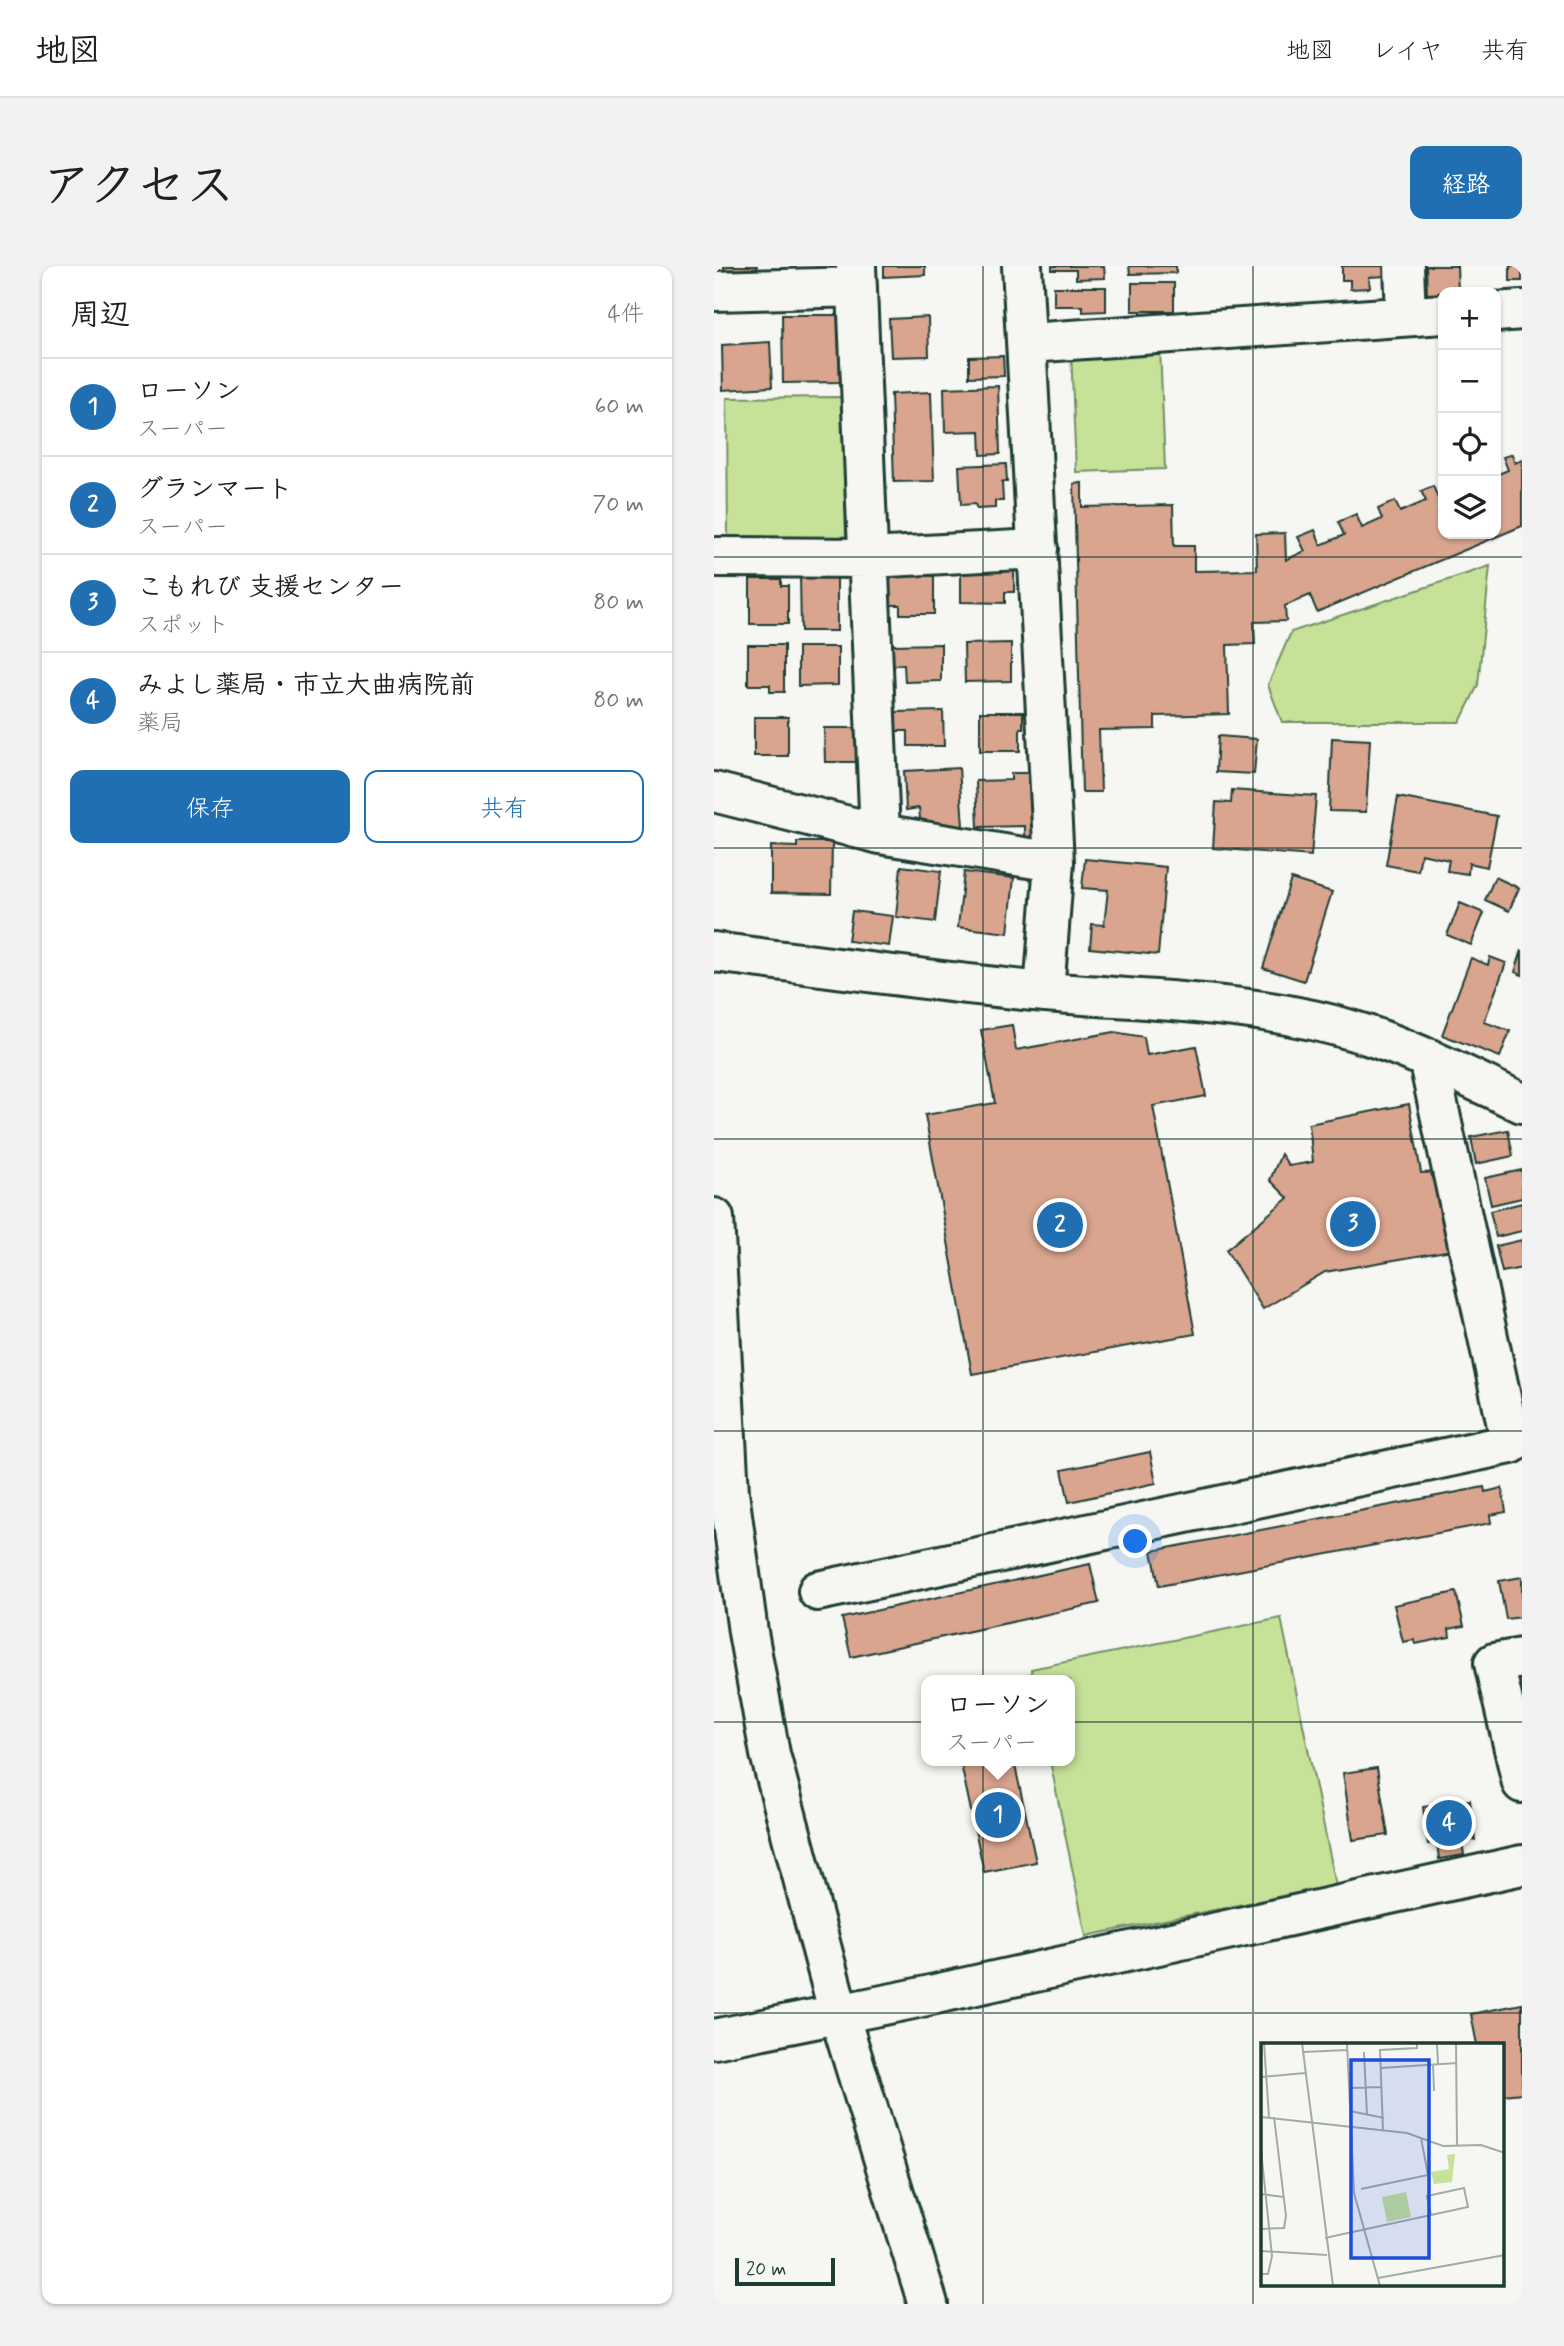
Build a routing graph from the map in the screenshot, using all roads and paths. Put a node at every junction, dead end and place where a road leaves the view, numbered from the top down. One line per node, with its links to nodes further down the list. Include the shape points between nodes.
1 (1022, 266): 8 (street)
2 (1404, 266): 7 (street)
3 (857, 276): 4 (street); 11 (street)
4 (714, 291)
5 (1522, 310): 6 (street)
6 (1501, 312)
7 (1425, 315): 8 (street)
8 (1027, 343): 9 (street)
9 (1038, 548): 11 (street); 14 (street)
10 (714, 558): 11 (street)
11 (869, 558): 13 (street)
12 (714, 792): 13 (street)
13 (880, 834): 14 (street)
14 (1054, 862): 16 (street)
15 (714, 952): 16 (street)
16 (1044, 992): 17 (street, via 1217,1005 1294,1016 1361,1033)
17 (1428, 1058): 18 (street); 20 (street, via 1511,1444)
18 (1522, 1102)
19 (714, 1218): 24 (street, via 730,1493 748,1632 770,1754)
20 (818, 1591)
21 (1522, 1658): 22 (street, via 1494,1663)
22 (1522, 1783)
23 (1522, 1865): 24 (street)
24 (839, 2014): 25 (street); 26 (street)
25 (714, 2039)
26 (928, 2304)

